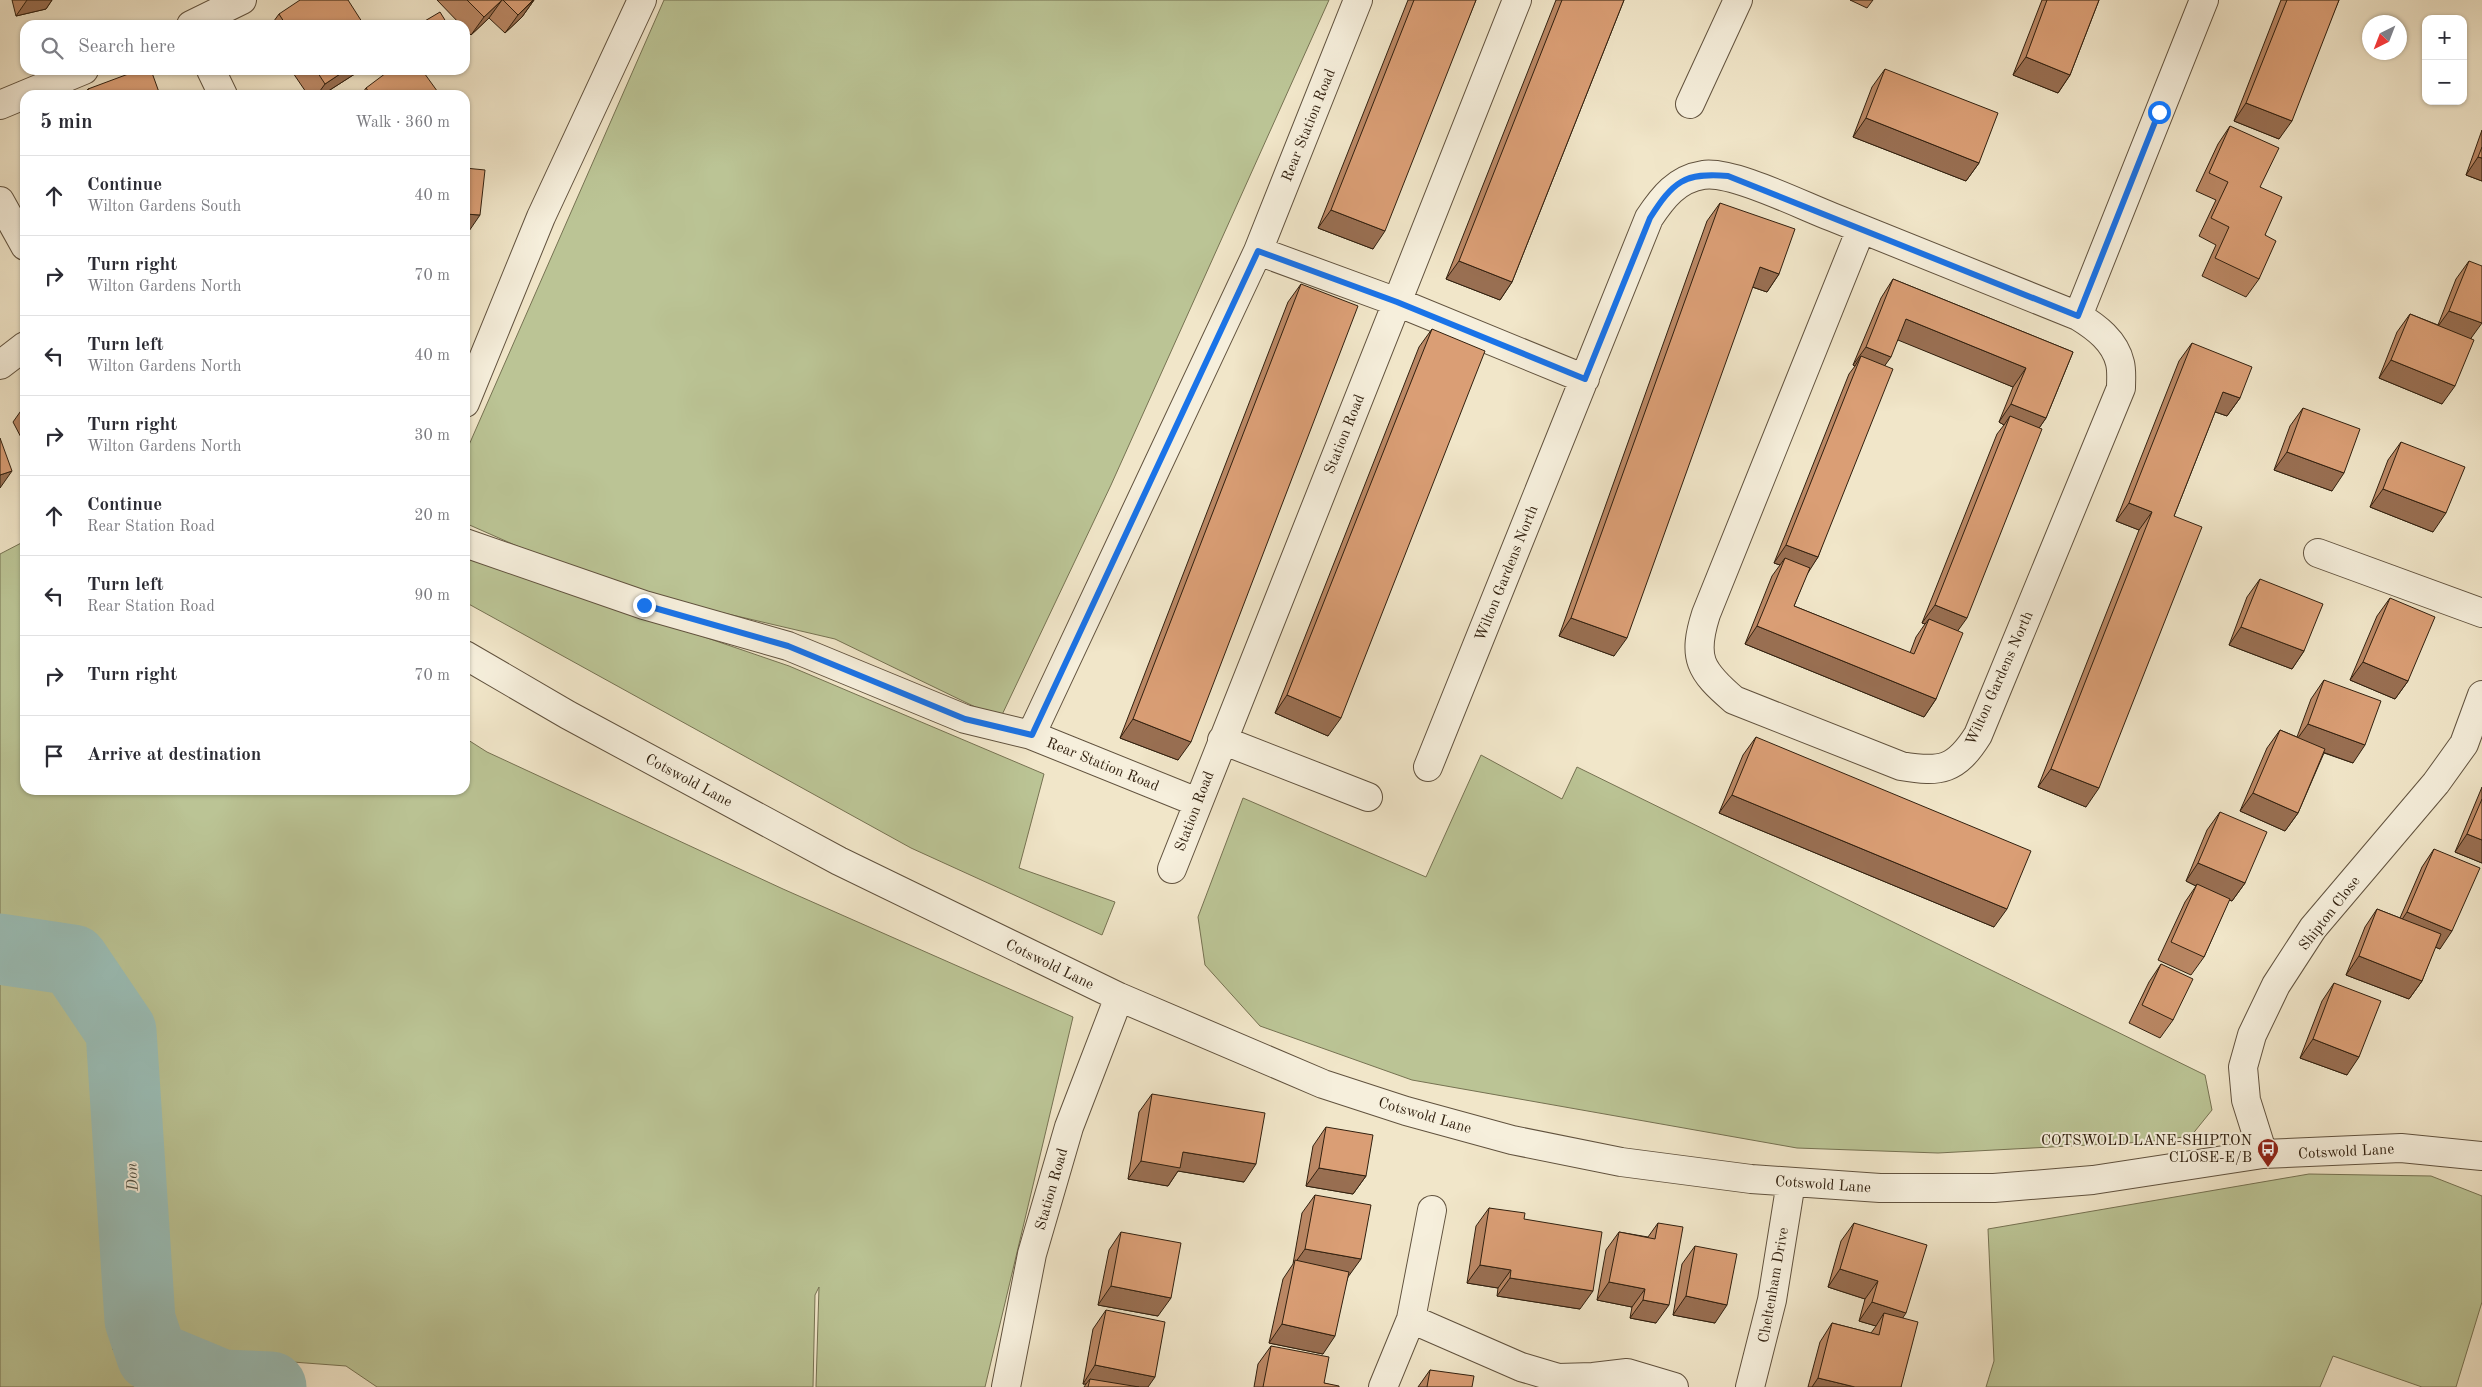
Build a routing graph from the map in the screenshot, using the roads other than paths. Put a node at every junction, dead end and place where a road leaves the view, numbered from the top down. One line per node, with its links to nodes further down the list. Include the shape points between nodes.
1 (242, 0): 7 (street)
2 (642, 0): 24 (street, via 541,217)
3 (1358, 0): 18 (street, Rear Station Road)
4 (1517, 0): 19 (street, Station Road)
5 (1738, 0): 13 (street)
6 (2204, 0): 20 (street)
7 (202, 20)
8 (72, 75): 10 (street)
9 (213, 75): 11 (street)
10 (36, 90)
11 (221, 90)
12 (20, 97): 14 (street)
13 (1690, 104)
14 (0, 105)
15 (0, 201): 17 (street)
16 (1861, 229): 20 (street, Wilton Gardens North); 20 (street, Wilton Gardens North, via 1698,639 1701,662 1713,683 1734,700 1901,766 1927,770 1947,768 1966,753 1978,734 2121,388 2120,363 2111,344 2098,328); 23 (street, Wilton Gardens North, via 1728,176 1705,174 1683,180 1664,196 1650,218)
17 (20, 237)
18 (1258, 251): 19 (street); 30 (street, Rear Station Road)
19 (1397, 302): 23 (street); 31 (street, Station Road)
20 (2078, 316)
21 (20, 350): 22 (street)
22 (0, 365)
23 (1585, 379): 32 (street, Wilton Gardens North)
24 (470, 390)
25 (470, 545): 30 (street, via 644,605 788,646 965,719)
26 (2318, 553): 27 (street)
27 (2482, 614)
28 (470, 657): 36 (street, Cotswold Lane, via 568,715 839,862)
29 (2482, 695): 37 (street, Shipton Close, via 2464,744 2436,783 2313,928 2276,985 2252,1035 2243,1067 2246,1100)
30 (1032, 735): 34 (street, Rear Station Road)
31 (1222, 740): 33 (street); 34 (street, Station Road)
32 (1428, 767)
33 (1368, 797)
34 (1197, 802): 35 (street, Station Road)
35 (1172, 869)
36 (1119, 997): 39 (street, Cotswold Lane, via 1323,1084 1406,1111 1512,1140 1622,1162); 42 (street, Station Road, via 1069,1127 1032,1254)
37 (2263, 1154): 38 (street, Cotswold Lane, via 2401,1148); 39 (street, Cotswold Lane, via 2094,1180 1994,1188 1880,1188)
38 (2482, 1156)
39 (1791, 1182): 45 (street, Cheltenham Drive, via 1772,1300)
40 (1432, 1210): 41 (street)
41 (1411, 1319): 43 (street); 44 (street, via 1521,1367 1558,1378 1628,1373)
42 (1006, 1387)
43 (1383, 1387)
44 (1674, 1387)
45 (1750, 1387)

